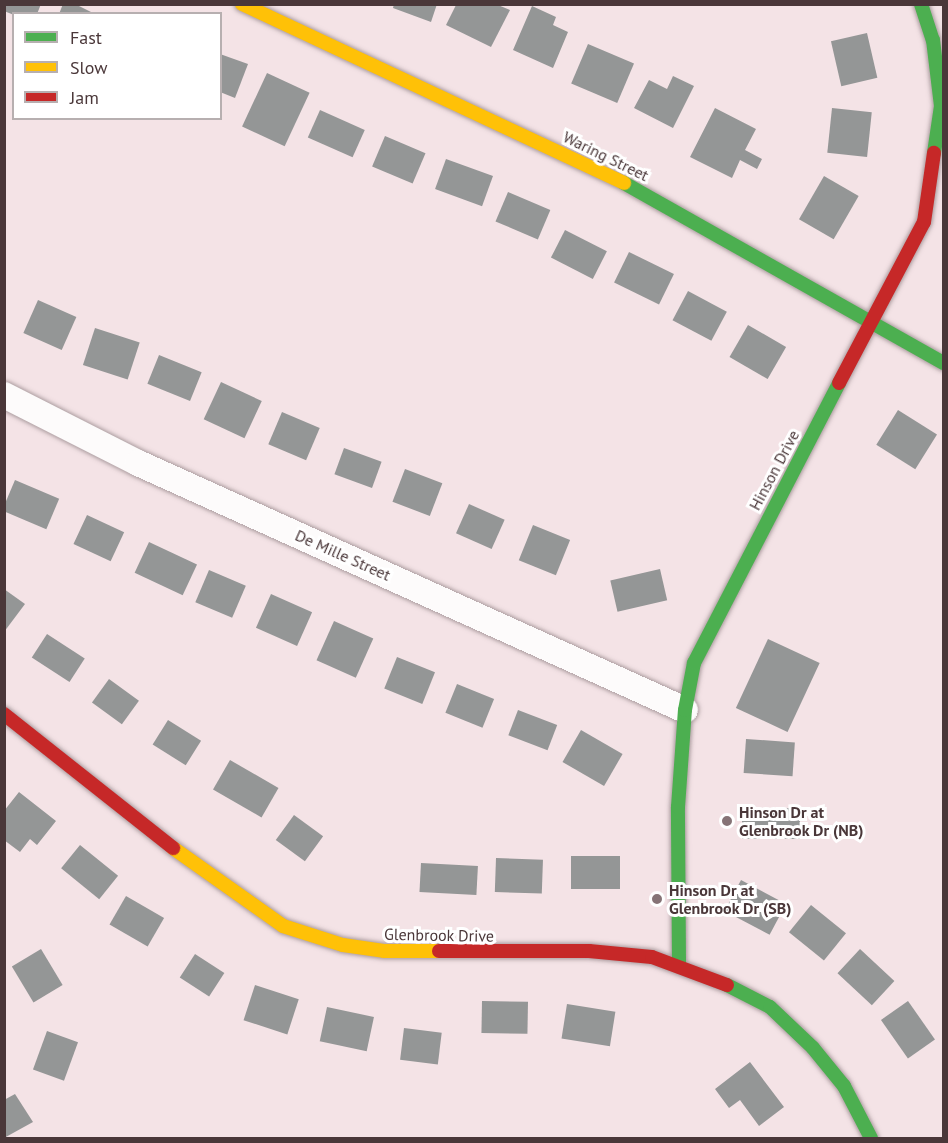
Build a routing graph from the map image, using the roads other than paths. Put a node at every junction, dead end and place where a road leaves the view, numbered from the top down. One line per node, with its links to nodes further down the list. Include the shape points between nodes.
1 (242, 4): 3 (street, Waring Street, via 647,194)
2 (921, 4): 3 (street, Hinson Drive, via 940,85 939,129 929,203 913,248)
3 (873, 322): 4 (street, Waring Street); 6 (street, Hinson Drive, via 704,640 694,663)
4 (944, 363)
5 (4, 395): 6 (street, De Mille Street, via 138,463)
6 (685, 710): 8 (street, Hinson Drive, via 678,807)
7 (4, 714): 8 (street, Glenbrook Drive, via 102,795 257,911 283,926 343,945 384,951 589,951 652,957)
8 (679, 964): 9 (street, Glenbrook Drive, via 750,994 792,1026 844,1086)
9 (871, 1138)

